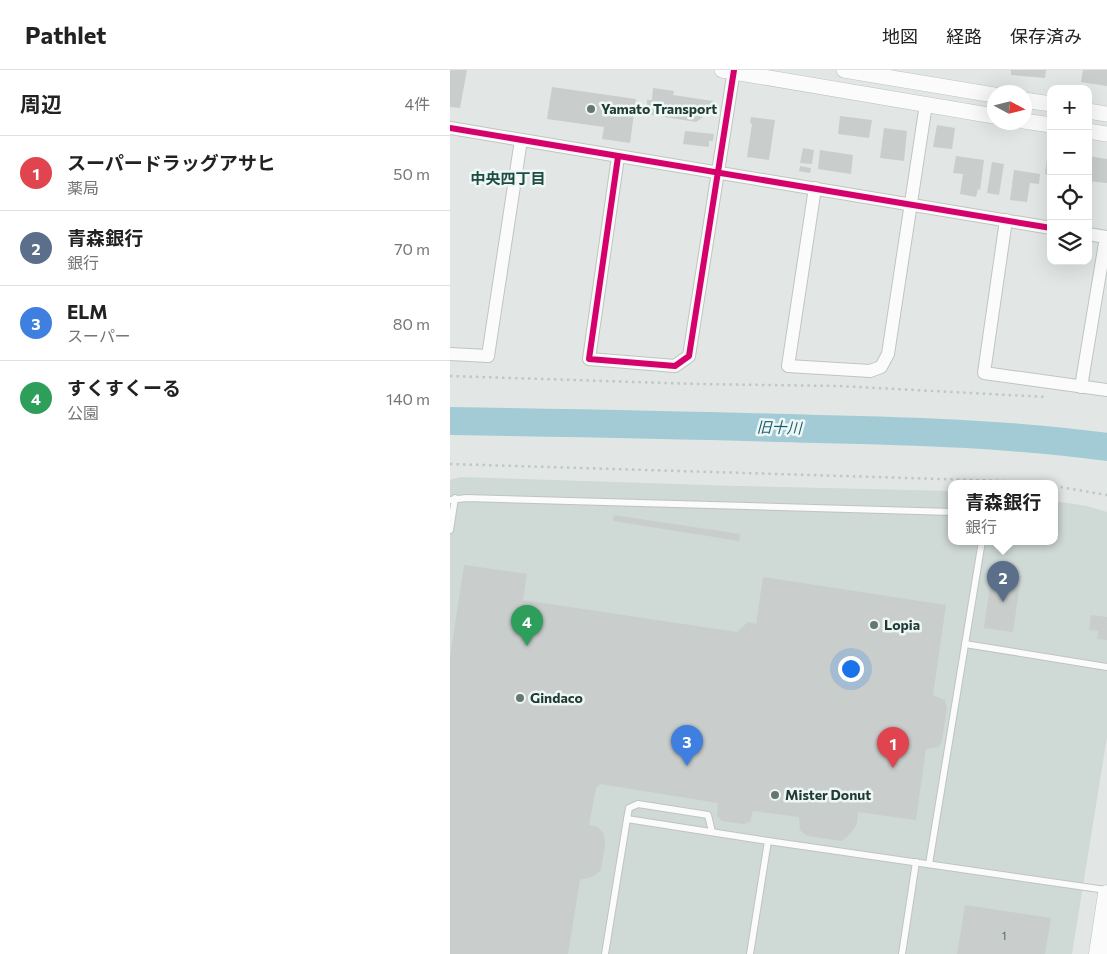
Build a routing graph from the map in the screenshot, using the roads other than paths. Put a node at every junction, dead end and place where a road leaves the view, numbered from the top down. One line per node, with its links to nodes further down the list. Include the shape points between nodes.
1 (844, 70): 3 (street)
2 (730, 71): 6 (street); 17 (street)
3 (987, 94)
4 (1032, 101): 5 (street)
5 (1047, 103)
6 (926, 104): 9 (street); 19 (street)
7 (1092, 111): 8 (street)
8 (1107, 114)
9 (987, 115)
10 (1032, 121): 11 (street)
11 (1047, 124)
12 (450, 128): 15 (street)
13 (1092, 132): 14 (street)
14 (1107, 134)
15 (521, 140): 16 (street); 24 (street, via 488,356)
16 (618, 157): 17 (street); 17 (street, via 589,359 676,366 689,356)
17 (718, 173): 18 (street)
18 (815, 188): 19 (street); 19 (street, via 788,366 870,371 881,367 888,354)
19 (910, 205): 20 (street)
20 (1006, 220): 21 (street); 25 (street, via 984,373)
21 (1047, 227)
22 (1106, 233): 23 (street); 25 (street)
23 (1092, 234)
24 (450, 354)
25 (1081, 387): 26 (street)
26 (1107, 390)
27 (452, 499): 28 (lane); 29 (lane)
28 (948, 512)
29 (450, 530)
30 (981, 545): 31 (lane)
31 (965, 644): 32 (lane); 37 (lane)
32 (1107, 667)
33 (628, 819): 34 (lane); 34 (lane, via 629,808 633,805 656,806 708,815); 39 (lane)
34 (712, 832): 35 (lane)
35 (768, 841): 36 (lane); 40 (lane)
36 (916, 862): 37 (lane); 41 (lane)
37 (929, 864): 38 (lane)
38 (1107, 892): 42 (main road)
39 (605, 954)
40 (750, 954)
41 (902, 954)
42 (1098, 954)

